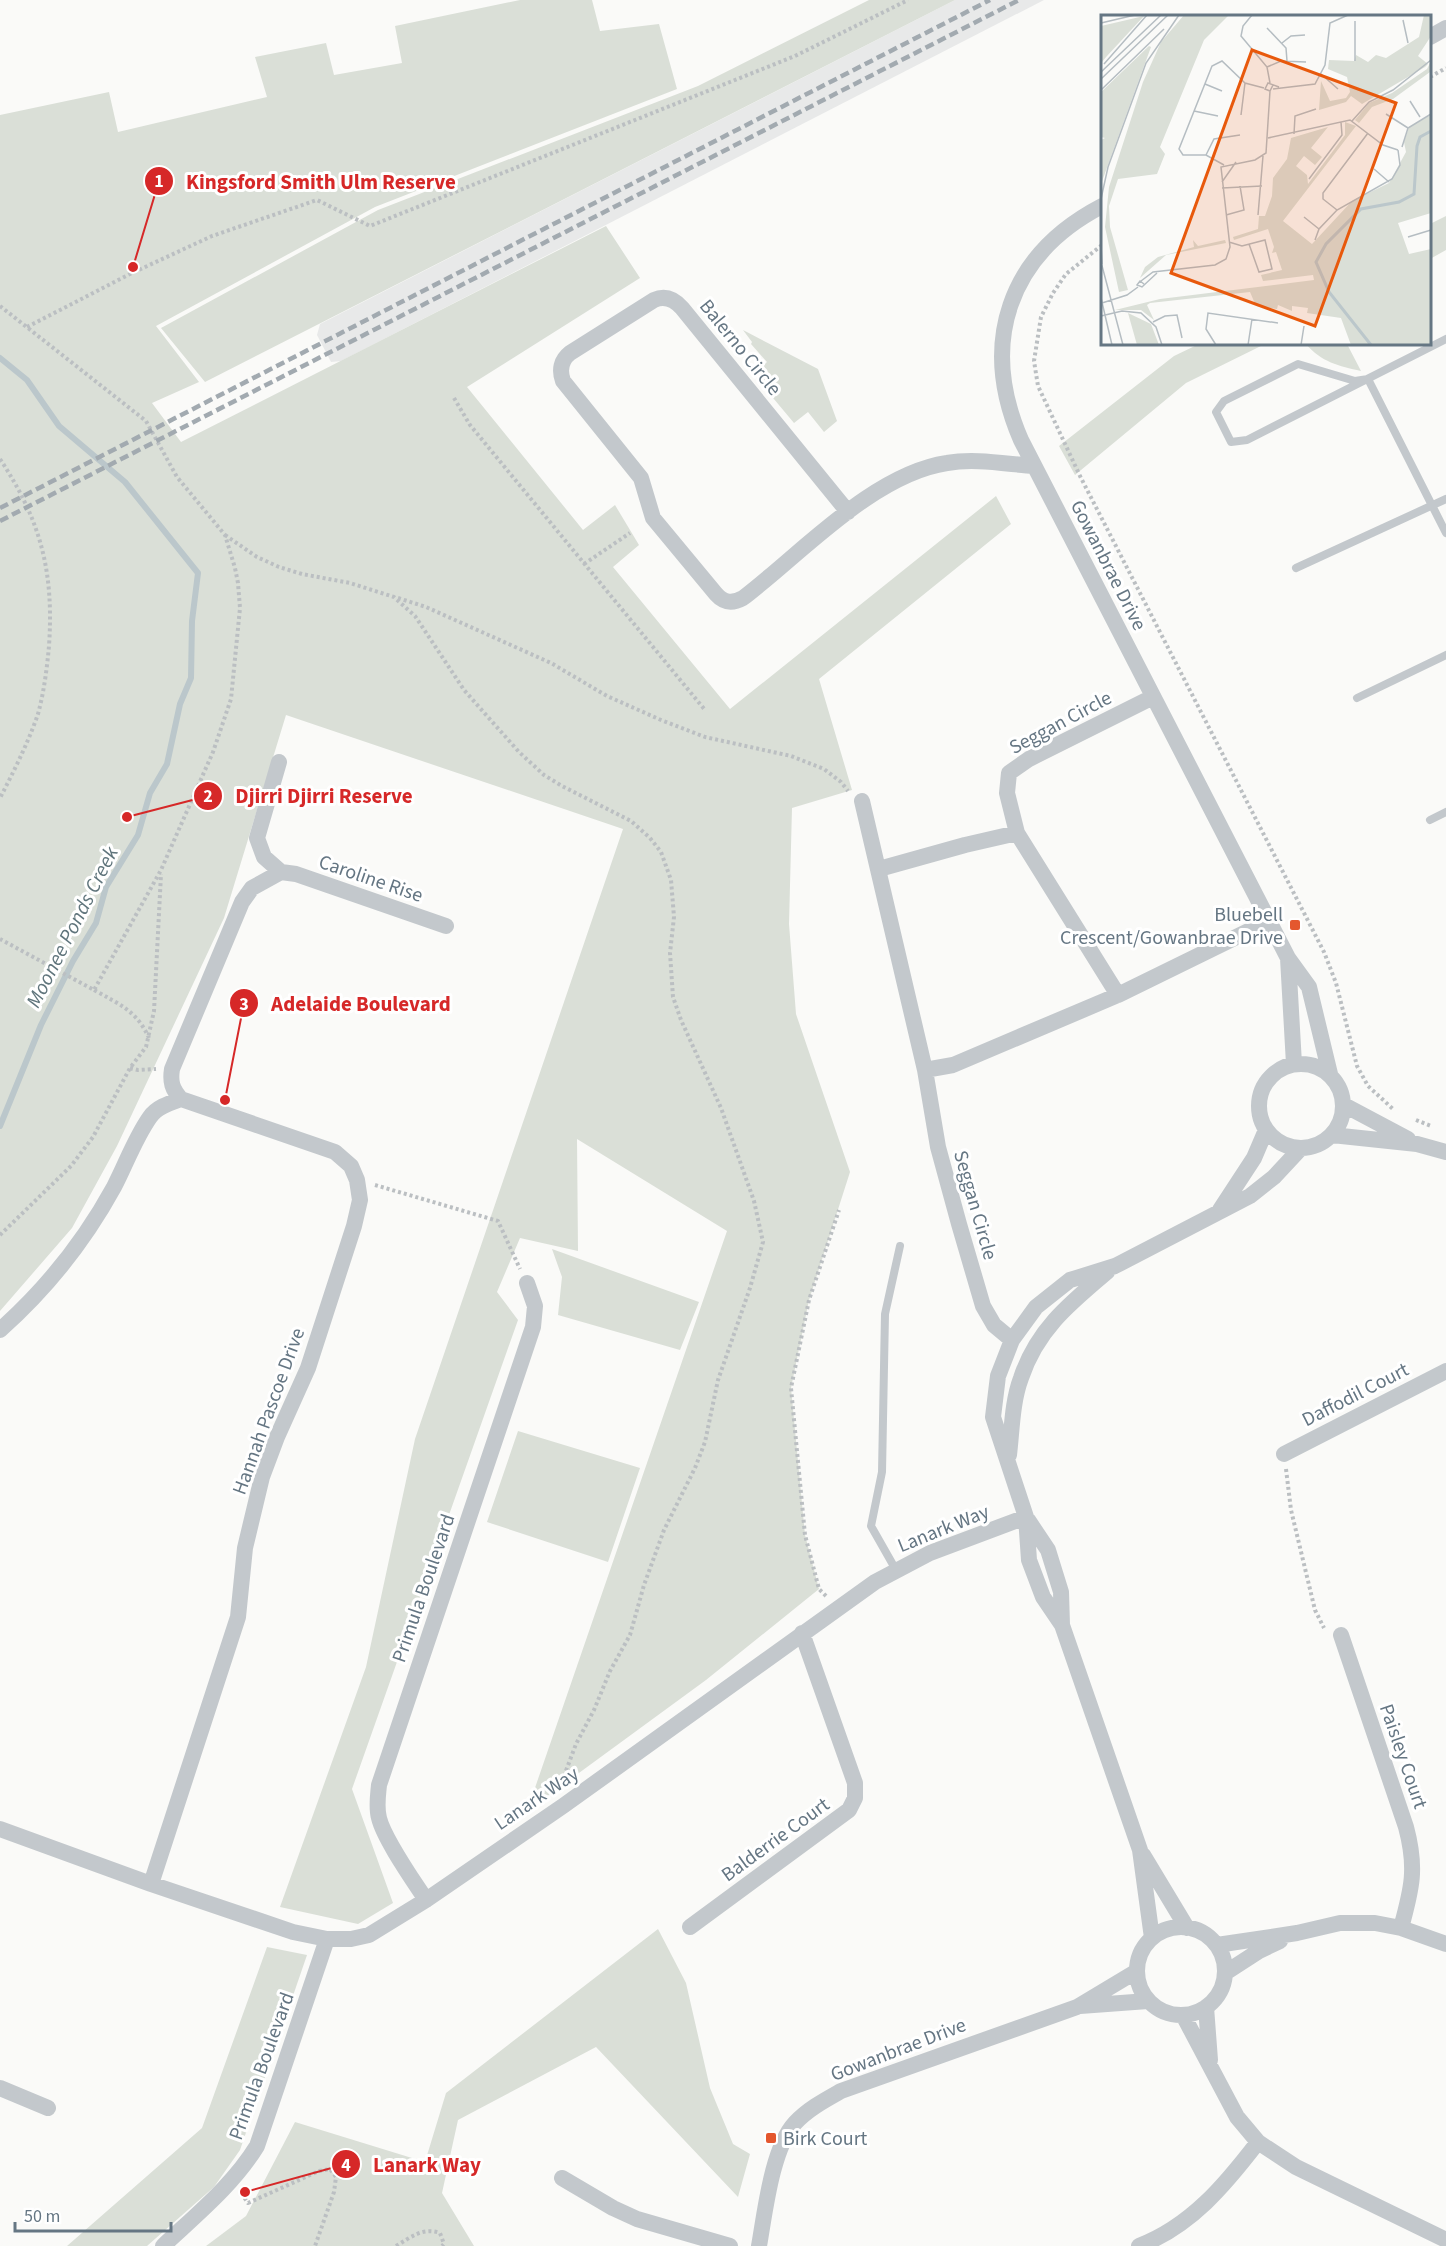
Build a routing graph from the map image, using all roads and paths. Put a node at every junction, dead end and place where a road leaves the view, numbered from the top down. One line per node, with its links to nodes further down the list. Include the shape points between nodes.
1 (908, 0): 9 (path, via 795,56 370,226 317,200 212,236)
2 (1446, 28): 3 (street)
3 (1431, 36)
4 (1446, 68): 5 (path)
5 (1431, 76)
6 (1101, 207): 14 (street, Gowanbrae Drive, via 1081,217 1050,243 1022,278 1009,308 1001,372 1011,419)
7 (1101, 246): 51 (path, via 1066,274 1041,316 1034,361 1038,386 1075,466 1324,952 1357,1066 1368,1086)
8 (0, 306): 9 (path)
9 (27, 327): 20 (path, via 146,421 177,477)
10 (1446, 339): 11 (lane)
11 (1368, 379): 11 (lane, via 1247,440 1231,442 1216,412 1224,400 1298,364 1355,381); 16 (lane)
12 (454, 398): 21 (path, via 470,425)
13 (0, 459): 29 (path, via 19,487 37,528 48,570 51,612 38,713)
14 (1034, 466): 17 (street, Balerno Circle, via 954,462 935,465 898,479); 25 (street, Gowanbrae Drive)
15 (1446, 499): 16 (lane)
16 (1432, 505): 19 (lane); 22 (lane)
17 (848, 512): 17 (street, Balerno Circle, via 672,299 654,300 565,357 561,368 563,381 641,478 653,518 723,600 732,603 743,598)
18 (630, 533): 21 (path)
19 (1446, 533)
20 (225, 535): 23 (path, via 256,557 279,567); 35 (path, via 235,567 240,608 231,699 213,752)
21 (584, 564): 27 (path)
22 (1296, 568)
23 (394, 597): 30 (path, via 426,607 551,663 607,696 661,720 705,737 791,756 824,770); 76 (path, via 414,616 464,690 519,752 562,786 631,820 661,852 674,898 670,953 673,997 721,1108 754,1201 763,1242 718,1380 705,1442 664,1530 630,1635 576,1744 564,1776)
24 (1446, 655): 26 (lane)
25 (1153, 697): 33 (street, Seggan Circle, via 1009,772 1007,793); 37 (street, Gowanbrae Drive)
26 (1357, 698)
27 (705, 710)
28 (279, 762): 36 (street, via 257,838 264,857)
29 (0, 798)
30 (862, 801): 34 (street, Seggan Circle)
31 (1446, 812): 32 (lane)
32 (1430, 820)
33 (1017, 832): 34 (street); 42 (street, Seggan Circle)
34 (879, 869): 47 (street, Seggan Circle)
35 (161, 870): 41 (path); 43 (path, via 154,1011)
36 (281, 872): 38 (street, Caroline Rise); 46 (street, via 252,888 242,902)
37 (1269, 921): 40 (street, Gowanbrae Drive); 42 (street)
38 (446, 926)
39 (0, 939): 41 (path)
40 (1288, 958): 44 (street, Gowanbrae Drive); 48 (street, Gowanbrae Drive, via 1309,987)
41 (94, 990): 43 (path, via 136,1016)
42 (1118, 995): 47 (street, via 954,1065)
43 (149, 1039): 45 (path)
44 (1294, 1064): 48 (street, via 1319,1067); 54 (street, via 1272,1075 1260,1095 1259,1108)
45 (130, 1068): 46 (path); 62 (path, via 93,1137 71,1166)
46 (172, 1069): 49 (street, via 173,1090)
47 (925, 1070): 67 (street, Seggan Circle, via 938,1147 983,1306 994,1325)
48 (1330, 1074): 50 (street, via 1338,1083)
49 (181, 1099): 59 (street, via 335,1152 351,1166); 66 (street, via 151,1115 93,1222 31,1302)
50 (1344, 1105): 55 (street, via 1339,1126); 56 (street)
51 (1399, 1112)
52 (1415, 1120): 53 (path)
53 (1436, 1128)
54 (1266, 1130): 57 (street, via 1276,1140); 61 (street, via 1254,1158)
55 (1332, 1135): 56 (street); 57 (street)
56 (1417, 1144): 58 (street)
57 (1301, 1148): 61 (street, via 1250,1196)
58 (1446, 1152)
59 (357, 1180): 65 (path, via 498,1221); 79 (street, Hannah Pascoe Drive, via 360,1200 354,1226 308,1368 262,1477 245,1548 238,1617)
60 (839, 1210): 73 (path, via 809,1300 790,1388 805,1535 819,1589)
61 (1220, 1211): 64 (street)
62 (0, 1235)
63 (900, 1246): 72 (lane, via 885,1314 882,1472 871,1526)
64 (1115, 1266): 67 (street, via 1070,1280 1036,1307); 70 (street, via 1046,1328 1030,1355 1020,1380)
65 (527, 1283): 80 (street, Primula Boulevard, via 535,1306 533,1327 379,1785 379,1818 385,1833)
66 (0, 1330)
67 (1012, 1340): 70 (street, via 998,1376 993,1418)
68 (1446, 1371): 69 (street, Daffodil Court)
69 (1284, 1454): 75 (path, via 1291,1510 1315,1610 1325,1630)
70 (1008, 1460): 71 (street)
71 (1026, 1517): 72 (street, Lanark Way); 78 (street, via 1029,1560 1043,1598 1062,1625)
72 (896, 1570): 73 (street, Lanark Way)
73 (837, 1610): 74 (street, Lanark Way)
74 (802, 1633): 76 (street, Lanark Way); 81 (street, Balderrie Court, via 855,1783 855,1798 849,1810)
75 (1341, 1635): 83 (street, Paisley Court, via 1413,1853 1413,1873)
76 (562, 1806): 80 (street, Lanark Way)
77 (0, 1829): 79 (street, Lanark Way)
78 (1140, 1850): 82 (street); 85 (street)
79 (151, 1884): 86 (street, Lanark Way, via 293,1932)
80 (426, 1900): 86 (street, Lanark Way, via 369,1935)
81 (690, 1927)
82 (1187, 1928): 85 (street, via 1163,1931); 88 (street, via 1204,1934)
83 (1401, 1928): 84 (street, via 1340,1923); 87 (street)
84 (1298, 1933): 88 (street); 90 (street)
85 (1152, 1938): 89 (street, via 1144,1947)
86 (327, 1939): 100 (street, Primula Boulevard, via 257,2146)
87 (1446, 1944)
88 (1217, 1945): 90 (street)
89 (1137, 1971): 91 (street); 92 (street, Gowanbrae Drive)
90 (1225, 1973): 93 (street, via 1220,1992)
91 (1148, 2001): 92 (street, Gowanbrae Drive); 94 (street, via 1164,2012)
92 (1077, 2007): 107 (street, Gowanbrae Drive, via 841,2091 816,2105 795,2123 782,2143)
93 (1206, 2007): 94 (street); 95 (street)
94 (1183, 2015): 95 (street)
95 (1211, 2067): 98 (street, via 1237,2117)
96 (0, 2088): 97 (street)
97 (48, 2108)
98 (1258, 2142): 101 (street, via 1296,2167); 108 (street, via 1208,2203 1179,2226)
99 (562, 2178): 106 (street, via 637,2219)
100 (233, 2180): 102 (street, Primula Boulevard); 103 (path, via 248,2203 330,2169 336,2177 334,2192)
101 (1446, 2240)
102 (163, 2246)
103 (315, 2246)
104 (396, 2246): 105 (path, via 430,2230 440,2233)
105 (442, 2246)
106 (730, 2246)
107 (759, 2246)
108 (1139, 2246)

